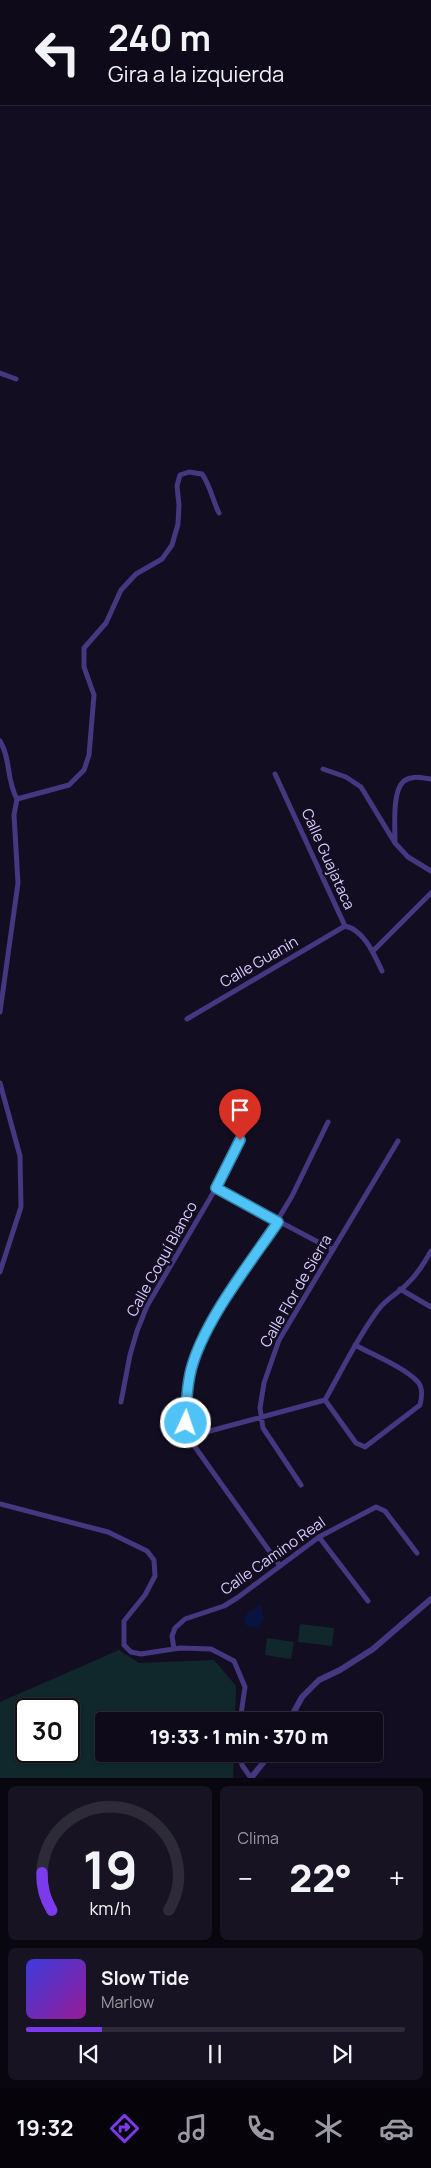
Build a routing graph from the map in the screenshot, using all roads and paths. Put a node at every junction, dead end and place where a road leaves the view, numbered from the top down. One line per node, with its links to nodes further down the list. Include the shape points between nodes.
1 (0, 372): 2 (street)
2 (16, 380)
3 (219, 513): 8 (street, via 202,474 189,472 180,475 177,486 178,524 172,545 162,559 136,574 121,590 106,623 84,648 84,666 94,695 89,755 84,770 69,785)
4 (0, 741): 8 (street, via 5,750 10,786)
5 (323, 769): 9 (street, via 346,777 361,787)
6 (275, 774): 12 (street, Calle Guajataca)
7 (431, 779): 9 (street, via 413,777 404,781 397,792)
8 (18, 798): 15 (street, via 14,815 18,883)
9 (395, 843): 10 (street, via 408,857)
10 (431, 872)
11 (431, 893): 13 (street)
12 (345, 926): 13 (street, Calle Guajataca, via 354,928); 16 (street, Calle Guanín)
13 (373, 951): 14 (street, Calle Guajataca)
14 (382, 970)
15 (0, 1012)
16 (187, 1019)
17 (0, 1083): 25 (street, via 20,1156 21,1207)
18 (257, 1107): 21 (street, Calle Coquí Blanco)
19 (328, 1122): 22 (street)
20 (398, 1141): 23 (street, Calle Flor de Sierra)
21 (216, 1188): 22 (street); 30 (street, Calle Coquí Blanco, via 147,1306 134,1339)
22 (278, 1222): 23 (street); 32 (street, via 208,1326 196,1355 186,1407)
23 (334, 1250): 31 (street, Calle Flor de Sierra, via 279,1340 264,1383)
24 (431, 1251): 26 (street, via 420,1270)
25 (0, 1272)
26 (400, 1290): 27 (street); 28 (street, via 378,1310)
27 (431, 1307)
28 (355, 1346): 29 (street); 29 (street, via 419,1383 420,1405 365,1447 356,1443)
29 (325, 1400): 31 (street)
30 (121, 1402)
31 (260, 1418): 32 (street); 33 (street, via 271,1442)
32 (190, 1436): 37 (street)
33 (301, 1485)
34 (0, 1504): 40 (street, via 108,1532 147,1551 154,1560 155,1576 124,1622 124,1645 131,1652 141,1654)
35 (319, 1537): 36 (street, Calle Camino Real, via 376,1507 386,1511); 37 (street, Calle Camino Real); 39 (street)
36 (416, 1553)
37 (280, 1566): 40 (street, Calle Camino Real, via 224,1606 185,1619 172,1636)
38 (431, 1599): 42 (street, via 373,1649 319,1680 302,1697)
39 (368, 1601)
40 (174, 1649): 41 (street, via 211,1648 234,1662 244,1687)
41 (241, 1712)
42 (294, 1712)
43 (241, 1762): 45 (street)
44 (264, 1762): 45 (street)
45 (251, 1778)

